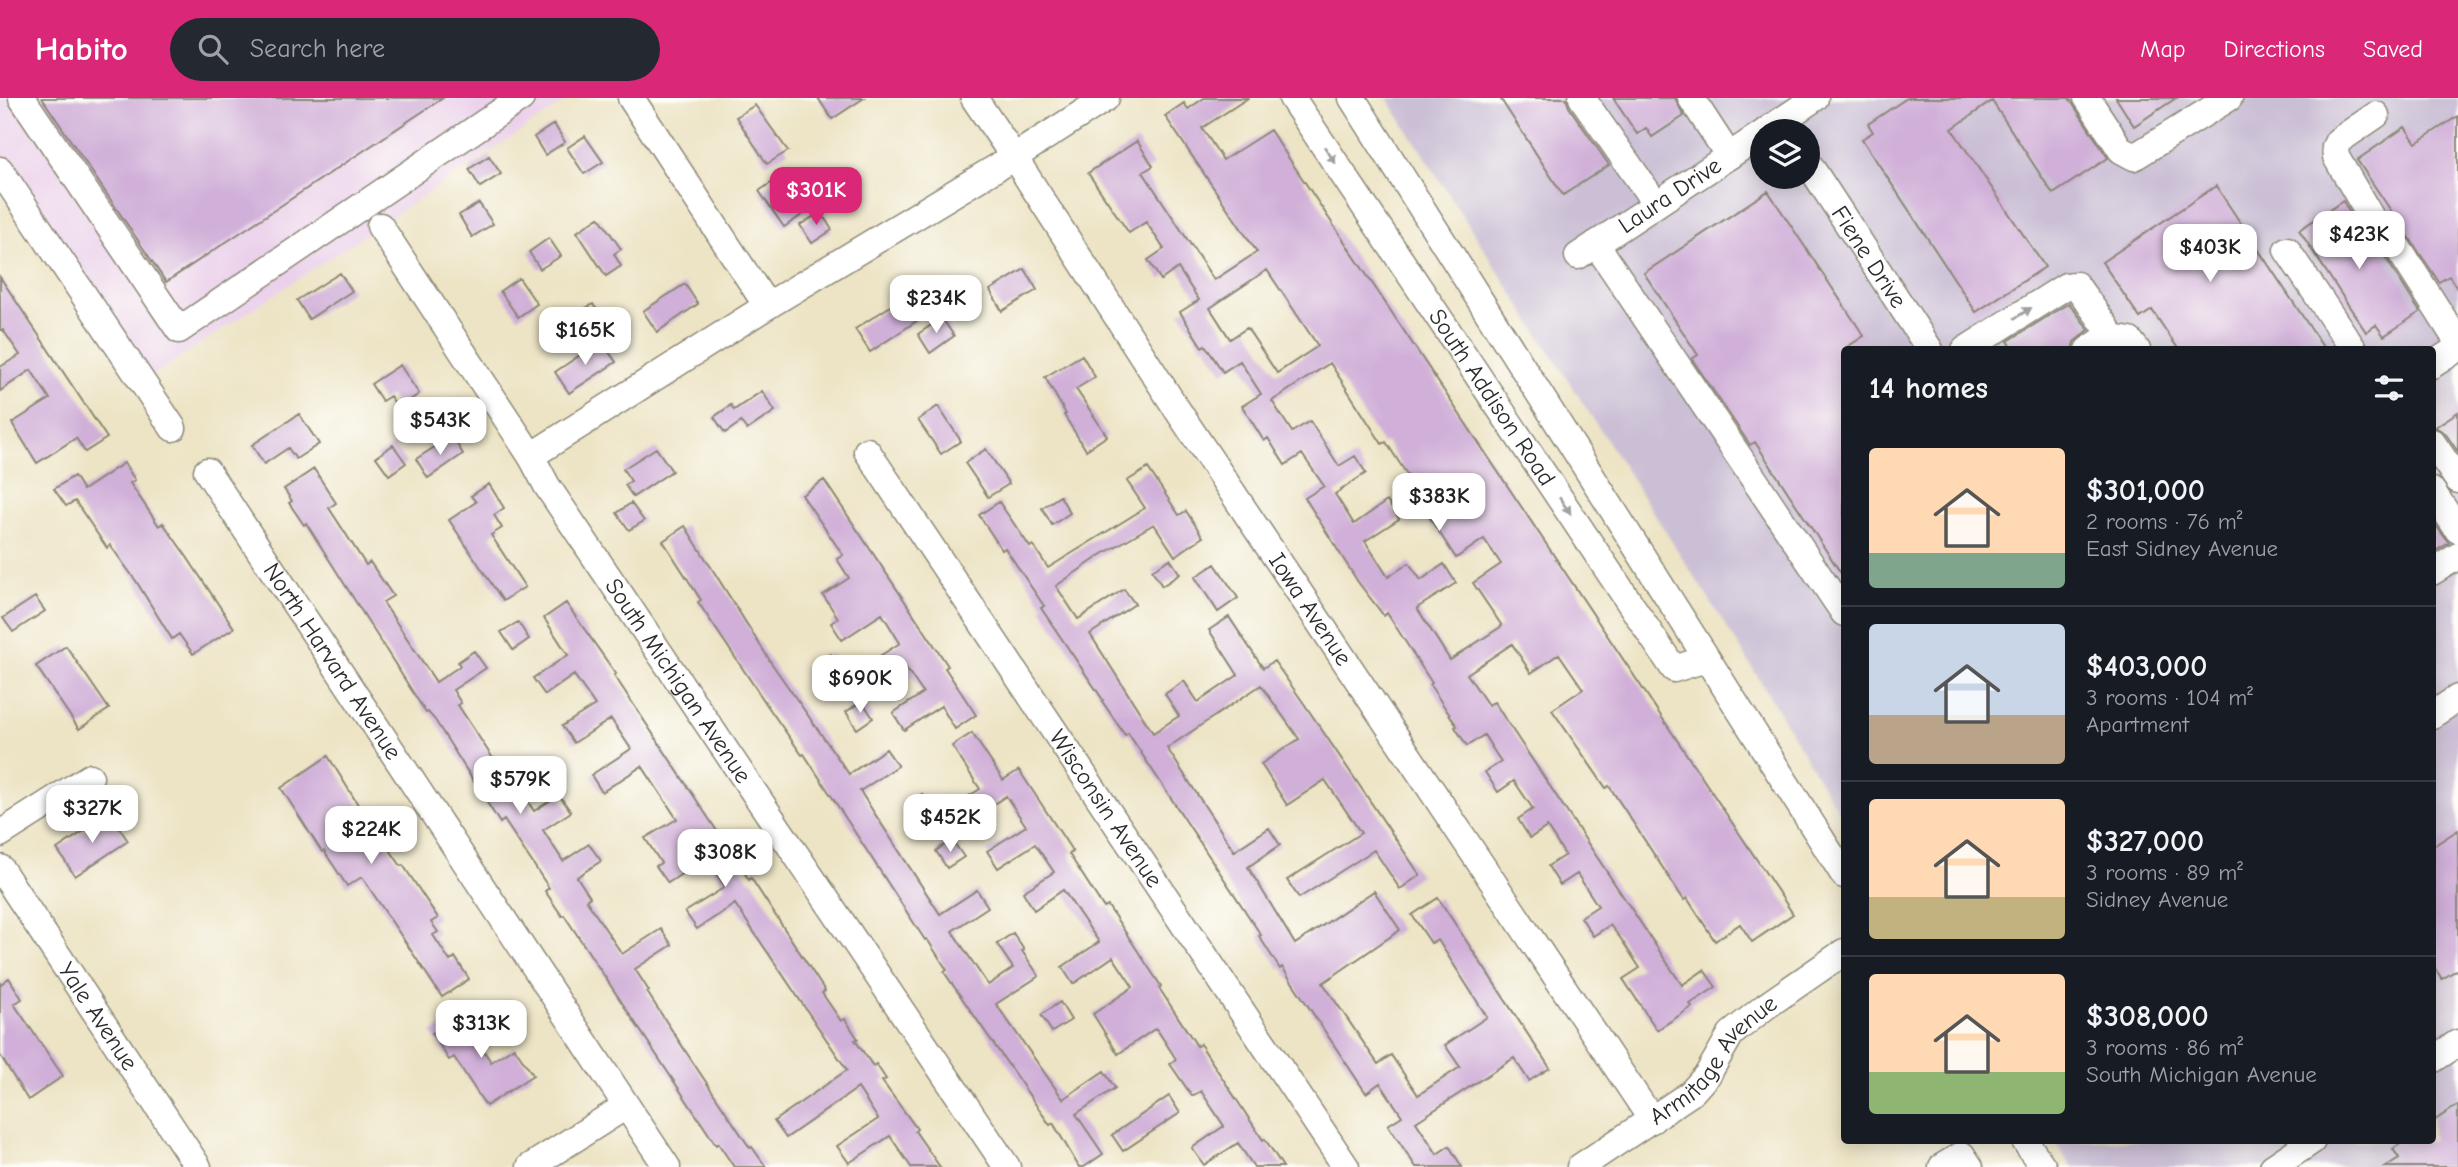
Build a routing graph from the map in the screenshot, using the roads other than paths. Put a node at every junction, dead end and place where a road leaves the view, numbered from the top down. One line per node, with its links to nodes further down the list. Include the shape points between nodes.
1 (22, 98): 2 (street, via 178,330)
2 (522, 98)
3 (631, 98): 21 (street)
4 (974, 98): 15 (street, Iowa Avenue)
5 (1106, 98): 15 (street)
6 (1292, 98): 42 (street, South Addison Road, one-way to 42, via 1674,669)
7 (1352, 98): 42 (street, South Addison Road)
8 (1582, 98): 18 (street)
9 (1691, 98): 14 (street)
10 (2087, 98): 11 (street, via 2121,150 2134,157)
11 (2229, 98)
12 (2376, 115): 22 (street, via 2338,141 2336,157 2380,233 2393,240)
13 (1786, 117): 14 (street, Laura Drive)
14 (1729, 156): 18 (street, Laura Drive)
15 (1014, 157): 21 (street); 53 (street, Iowa Avenue, via 1180,414)
16 (0, 170): 31 (street)
17 (1820, 181): 23 (street, Fiene Drive)
18 (1656, 204): 41 (street, Laura Drive, via 1587,250)
19 (380, 226): 34 (street, South Michigan Avenue)
20 (2287, 250): 28 (street)
21 (767, 306): 34 (street)
22 (2458, 342)
23 (1927, 346)
24 (1971, 346): 25 (street, one-way to 25, via 2066,286 2076,285 2107,328 2106,338)
25 (2094, 346)
26 (2108, 346): 27 (street, via 2118,339)
27 (2134, 346)
28 (2351, 346)
29 (2458, 348): 30 (street)
30 (2436, 362)
31 (173, 428)
32 (2436, 448): 36 (street)
33 (867, 451): 60 (street, Wisconsin Avenue)
34 (531, 456): 59 (street, South Michigan Avenue)
35 (207, 471): 52 (street, North Harvard Avenue)
36 (2458, 481)
37 (2436, 497): 38 (street)
38 (2458, 530)
39 (2458, 556): 40 (street)
40 (2436, 570)
41 (1841, 609)
42 (1706, 659): 48 (street, South Addison Road)
43 (2458, 698): 44 (street)
44 (2436, 712)
45 (90, 777): 46 (street)
46 (0, 834)
47 (0, 868): 56 (street, Yale Avenue)
48 (1841, 870)
49 (1841, 954): 53 (street, Armitage Avenue, via 1731,1034 1691,1093)
50 (2458, 1043): 51 (street)
51 (2436, 1057)
52 (626, 1106): 57 (street); 58 (street, North Harvard Avenue)
53 (1652, 1120): 61 (street, Armitage Avenue)
54 (2027, 1144): 64 (street)
55 (2308, 1144): 65 (street)
56 (198, 1167)
57 (530, 1167)
58 (667, 1167)
59 (1007, 1167)
60 (1346, 1167)
61 (1580, 1167)
62 (1942, 1167): 63 (street, via 1962,1155)
63 (1970, 1167)
64 (2043, 1167)
65 (2273, 1167)

